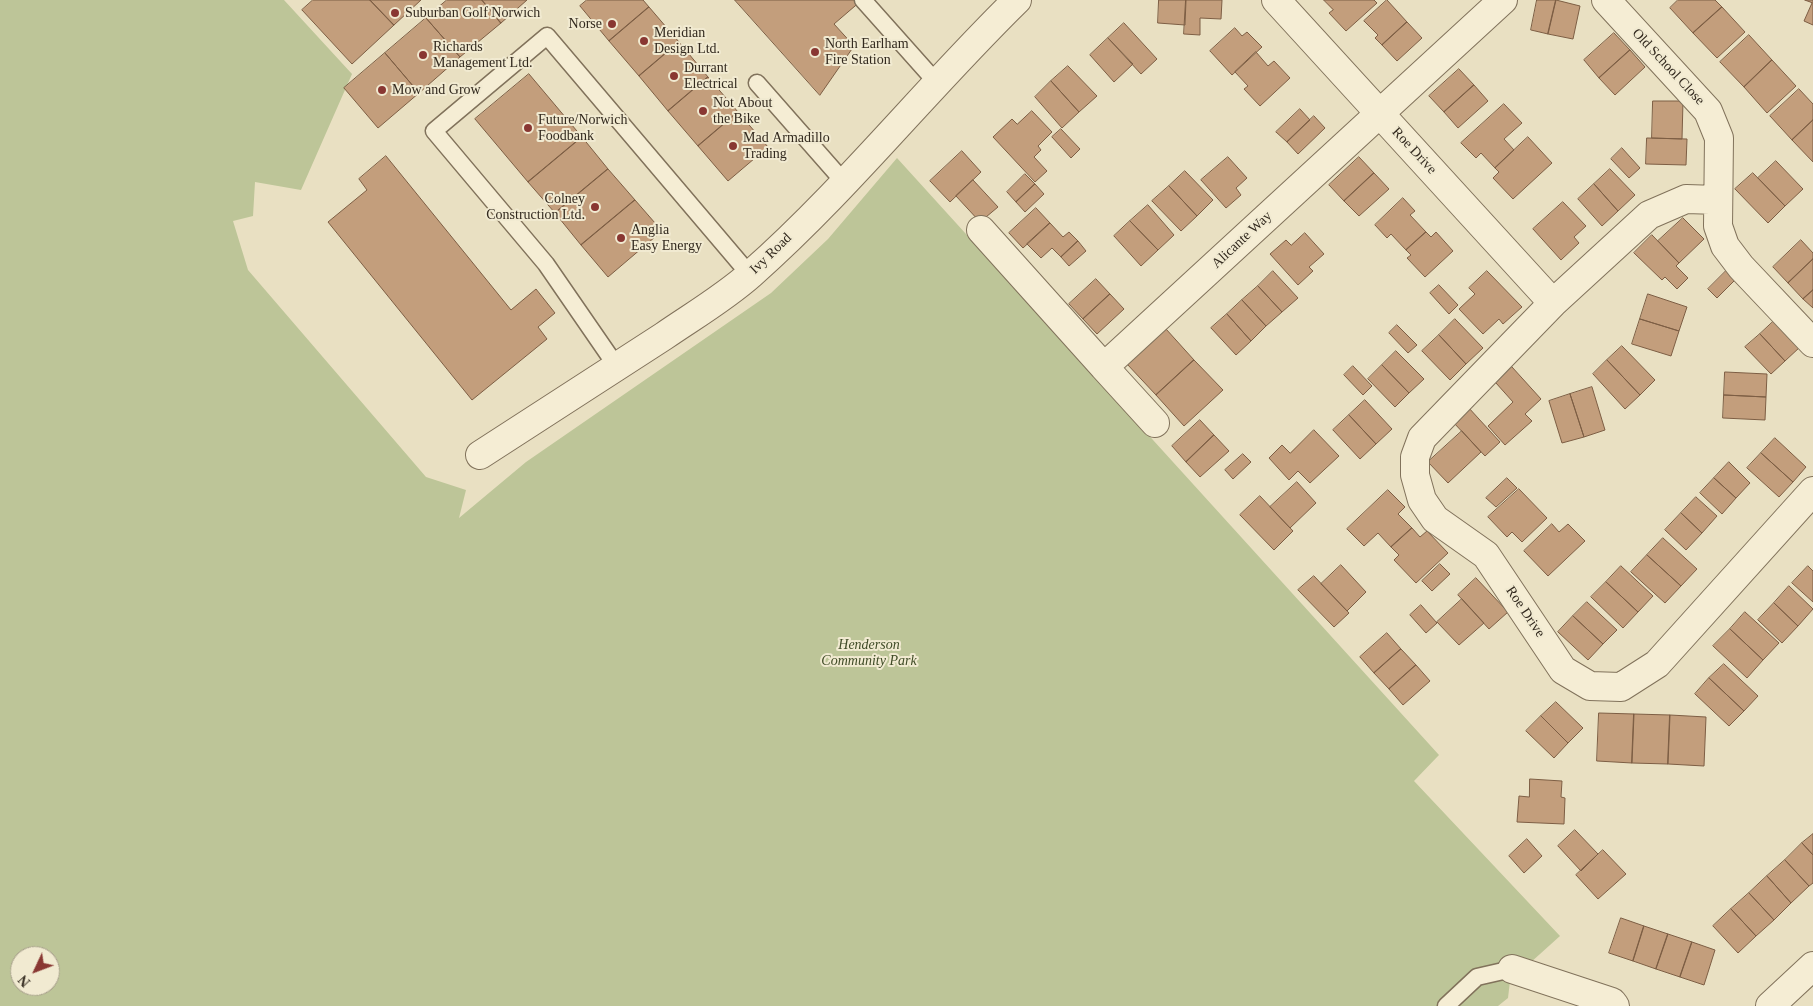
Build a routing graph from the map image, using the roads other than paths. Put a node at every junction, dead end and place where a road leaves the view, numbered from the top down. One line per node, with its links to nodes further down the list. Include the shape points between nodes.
1 (864, 0): 7 (lane)
2 (1017, 0): 7 (street, Ivy Road)
3 (1276, 0): 8 (street, Roe Drive)
4 (1503, 0): 8 (street)
5 (1606, 0): 10 (street, Old School Close, via 1708,111 1719,138)
6 (757, 83): 9 (lane)
7 (937, 83): 9 (street, Ivy Road)
8 (1379, 114): 13 (street, Roe Drive); 16 (street, Alicante Way)
9 (844, 182): 12 (street, Ivy Road)
10 (1718, 200): 13 (street, Roe Drive, via 1686,199 1649,214); 14 (street, via 1718,226 1725,246 1740,267)
11 (981, 230): 16 (street)
12 (750, 275): 15 (street, Ivy Road); 15 (lane, via 547,36 434,131 546,264)
13 (1553, 302): 19 (street, Roe Drive, via 1422,438 1415,457 1415,475 1422,500 1435,519 1486,555 1563,670 1590,686 1621,688 1657,664)
14 (1813, 342)
15 (617, 367): 18 (street, Ivy Road)
16 (1104, 367): 17 (street)
17 (1155, 423)
18 (480, 455)
19 (1813, 491)
20 (1813, 966): 24 (street)
21 (1512, 969): 22 (lane, via 1478,977); 23 (street, via 1612,1002)
22 (1446, 1006)
23 (1615, 1006)
24 (1770, 1006)

